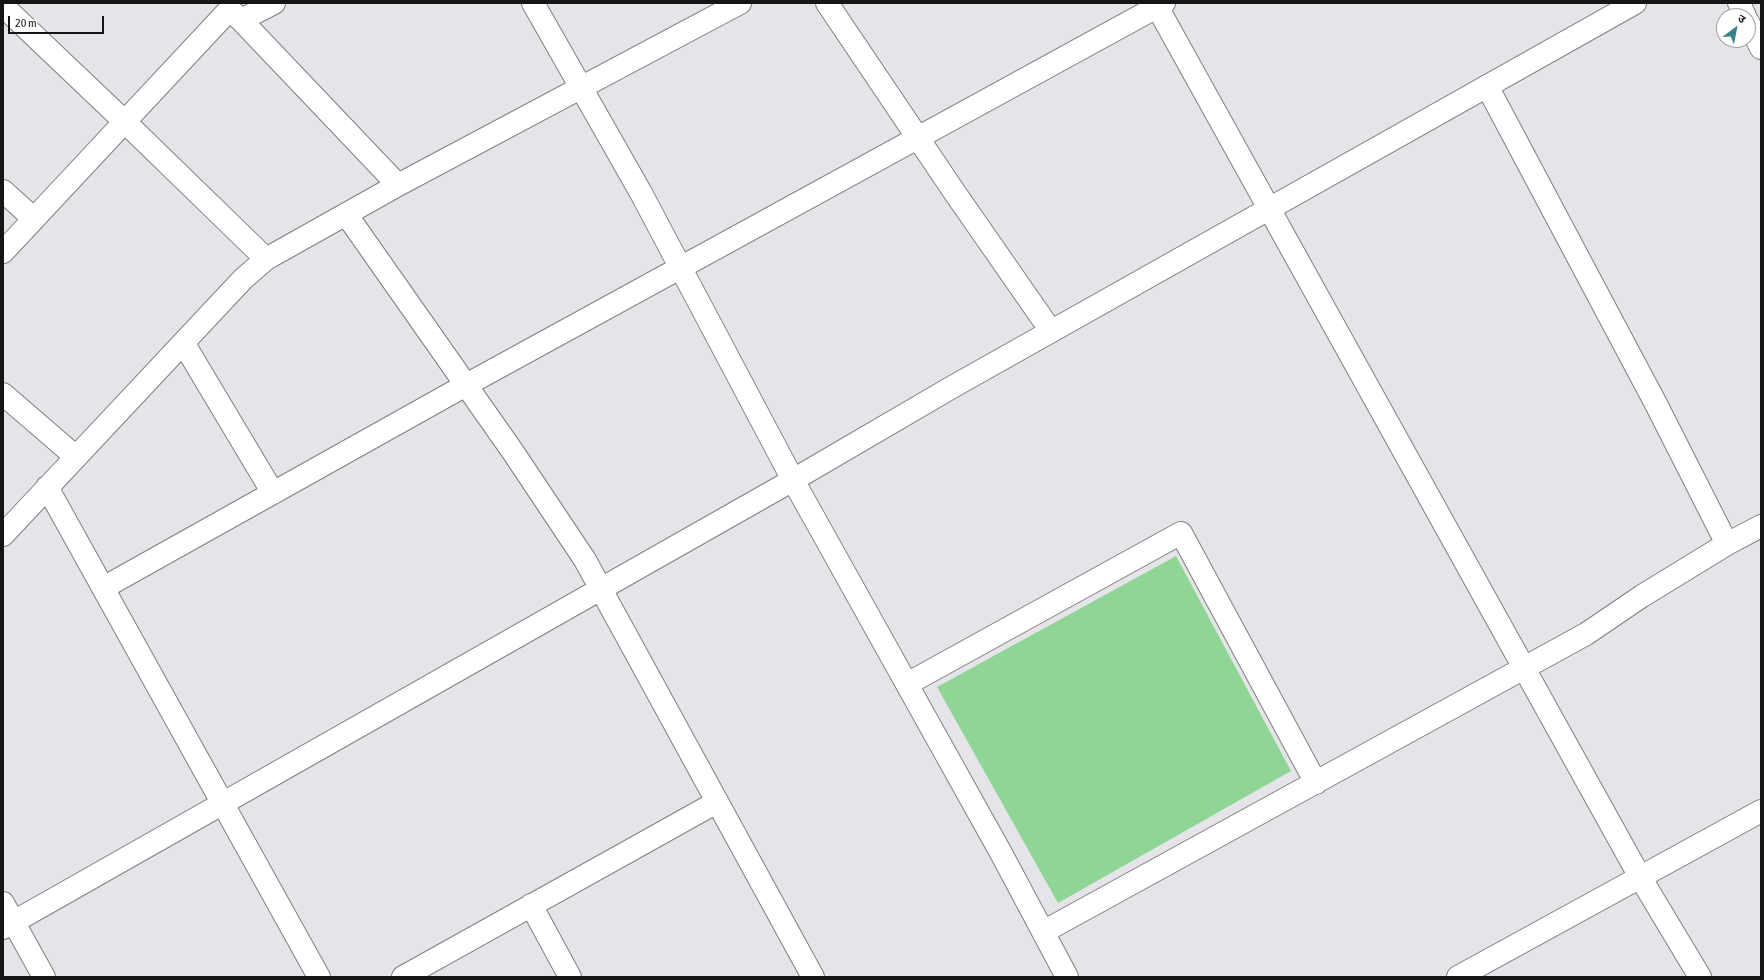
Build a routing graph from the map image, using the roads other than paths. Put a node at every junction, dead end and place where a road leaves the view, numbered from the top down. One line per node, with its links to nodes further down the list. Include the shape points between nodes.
1 (274, 3): 8 (street)
2 (533, 3): 12 (street)
3 (740, 3): 12 (street)
4 (827, 3): 14 (street)
5 (1635, 3): 11 (street)
6 (1158, 4): 14 (street); 17 (street)
7 (3, 6): 13 (street)
8 (231, 11): 13 (street); 15 (street)
9 (1756, 38): 10 (street)
10 (1761, 48)
11 (1487, 86): 17 (street); 33 (street, via 1656,404)
12 (582, 89): 15 (street); 22 (street)
13 (126, 122): 19 (street); 21 (street)
14 (917, 137): 22 (street); 23 (street)
15 (398, 185): 18 (street)
16 (3, 191): 19 (street)
17 (1269, 208): 23 (street); 36 (street)
18 (346, 214): 21 (street); 25 (street)
19 (34, 219): 20 (street)
20 (3, 252)
21 (266, 259): 24 (street, via 243,279)
22 (680, 267): 25 (street); 28 (street)
23 (1051, 331): 28 (street)
24 (184, 344): 27 (street); 30 (street)
25 (466, 385): 30 (street); 35 (street, via 585,560)
26 (3, 394): 27 (street)
27 (76, 457): 29 (street)
28 (793, 480): 35 (street); 37 (street)
29 (47, 487): 32 (street); 34 (street)
30 (273, 493): 34 (street)
31 (1761, 526): 33 (street)
32 (3, 535)
33 (1727, 544): 36 (street, via 1586,634)
34 (103, 588): 40 (street)
35 (600, 589): 39 (street); 40 (street)
36 (1524, 668): 38 (street); 42 (street)
37 (907, 684): 38 (street, via 1181,533); 46 (street)
38 (1316, 783): 46 (street)
39 (717, 802): 44 (street); 51 (street)
40 (223, 803): 45 (street); 48 (street)
41 (1761, 811): 42 (street)
42 (1640, 877): 53 (street); 54 (street)
43 (3, 903): 45 (street)
44 (531, 905): 49 (street); 50 (street)
45 (8, 925): 47 (street)
46 (1043, 932): 52 (street)
47 (44, 977)
48 (319, 977)
49 (403, 977)
50 (570, 977)
51 (813, 977)
52 (1067, 977)
53 (1458, 977)
54 (1700, 977)

